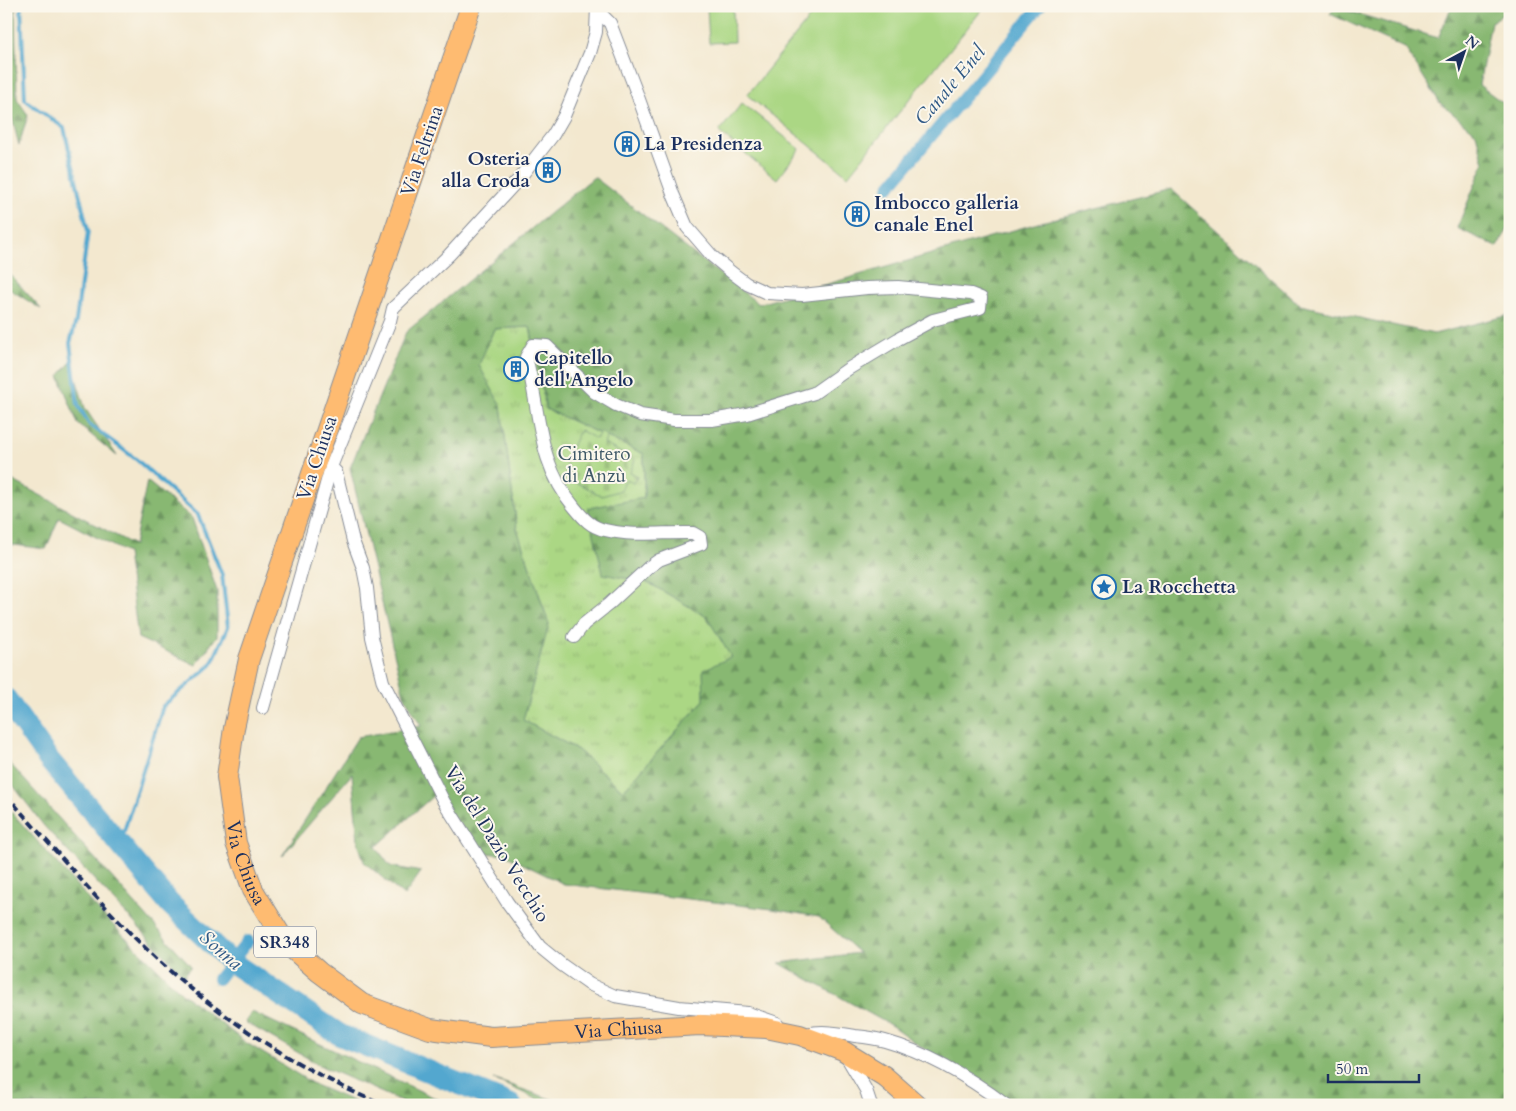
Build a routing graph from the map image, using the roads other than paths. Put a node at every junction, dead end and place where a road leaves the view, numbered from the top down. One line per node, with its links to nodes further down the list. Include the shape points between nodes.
1 (470, 6): 3 (main road, Via Feltrina / SR348)
2 (597, 9): 4 (street, via 596,32 590,53 553,135 518,180 449,255 393,308); 5 (street, via 610,23 687,227 731,272 767,293 802,295 898,286 971,294 981,298 980,308 933,320 848,369 814,393 747,414 712,420 674,420 640,415 616,405 594,392 547,346 533,345 526,357 546,457 553,475 588,524 627,533 693,533 700,536 701,544 649,567 584,624)
3 (373, 296): 7 (main road, Via Chiusa / SR348, via 249,659 234,728 227,777 236,842 253,890 285,942 318,972 362,1004 430,1030 490,1037 700,1024 766,1028)
4 (331, 467): 6 (street); 7 (street, Via del Dazio Vecchio, via 336,472 363,568 372,637 383,682 444,802 506,902 540,947 589,984 615,996 678,1007 748,1013 781,1024)
5 (574, 637)
6 (263, 708)
7 (800, 1035): 8 (main road, Via Chiusa / SR348); 11 (street, via 816,1032 846,1034 885,1041 978,1084)
8 (843, 1051): 9 (street); 10 (main road, Via Chiusa / SR348, via 884,1076)
9 (871, 1105)
10 (917, 1105)
11 (1006, 1105)

